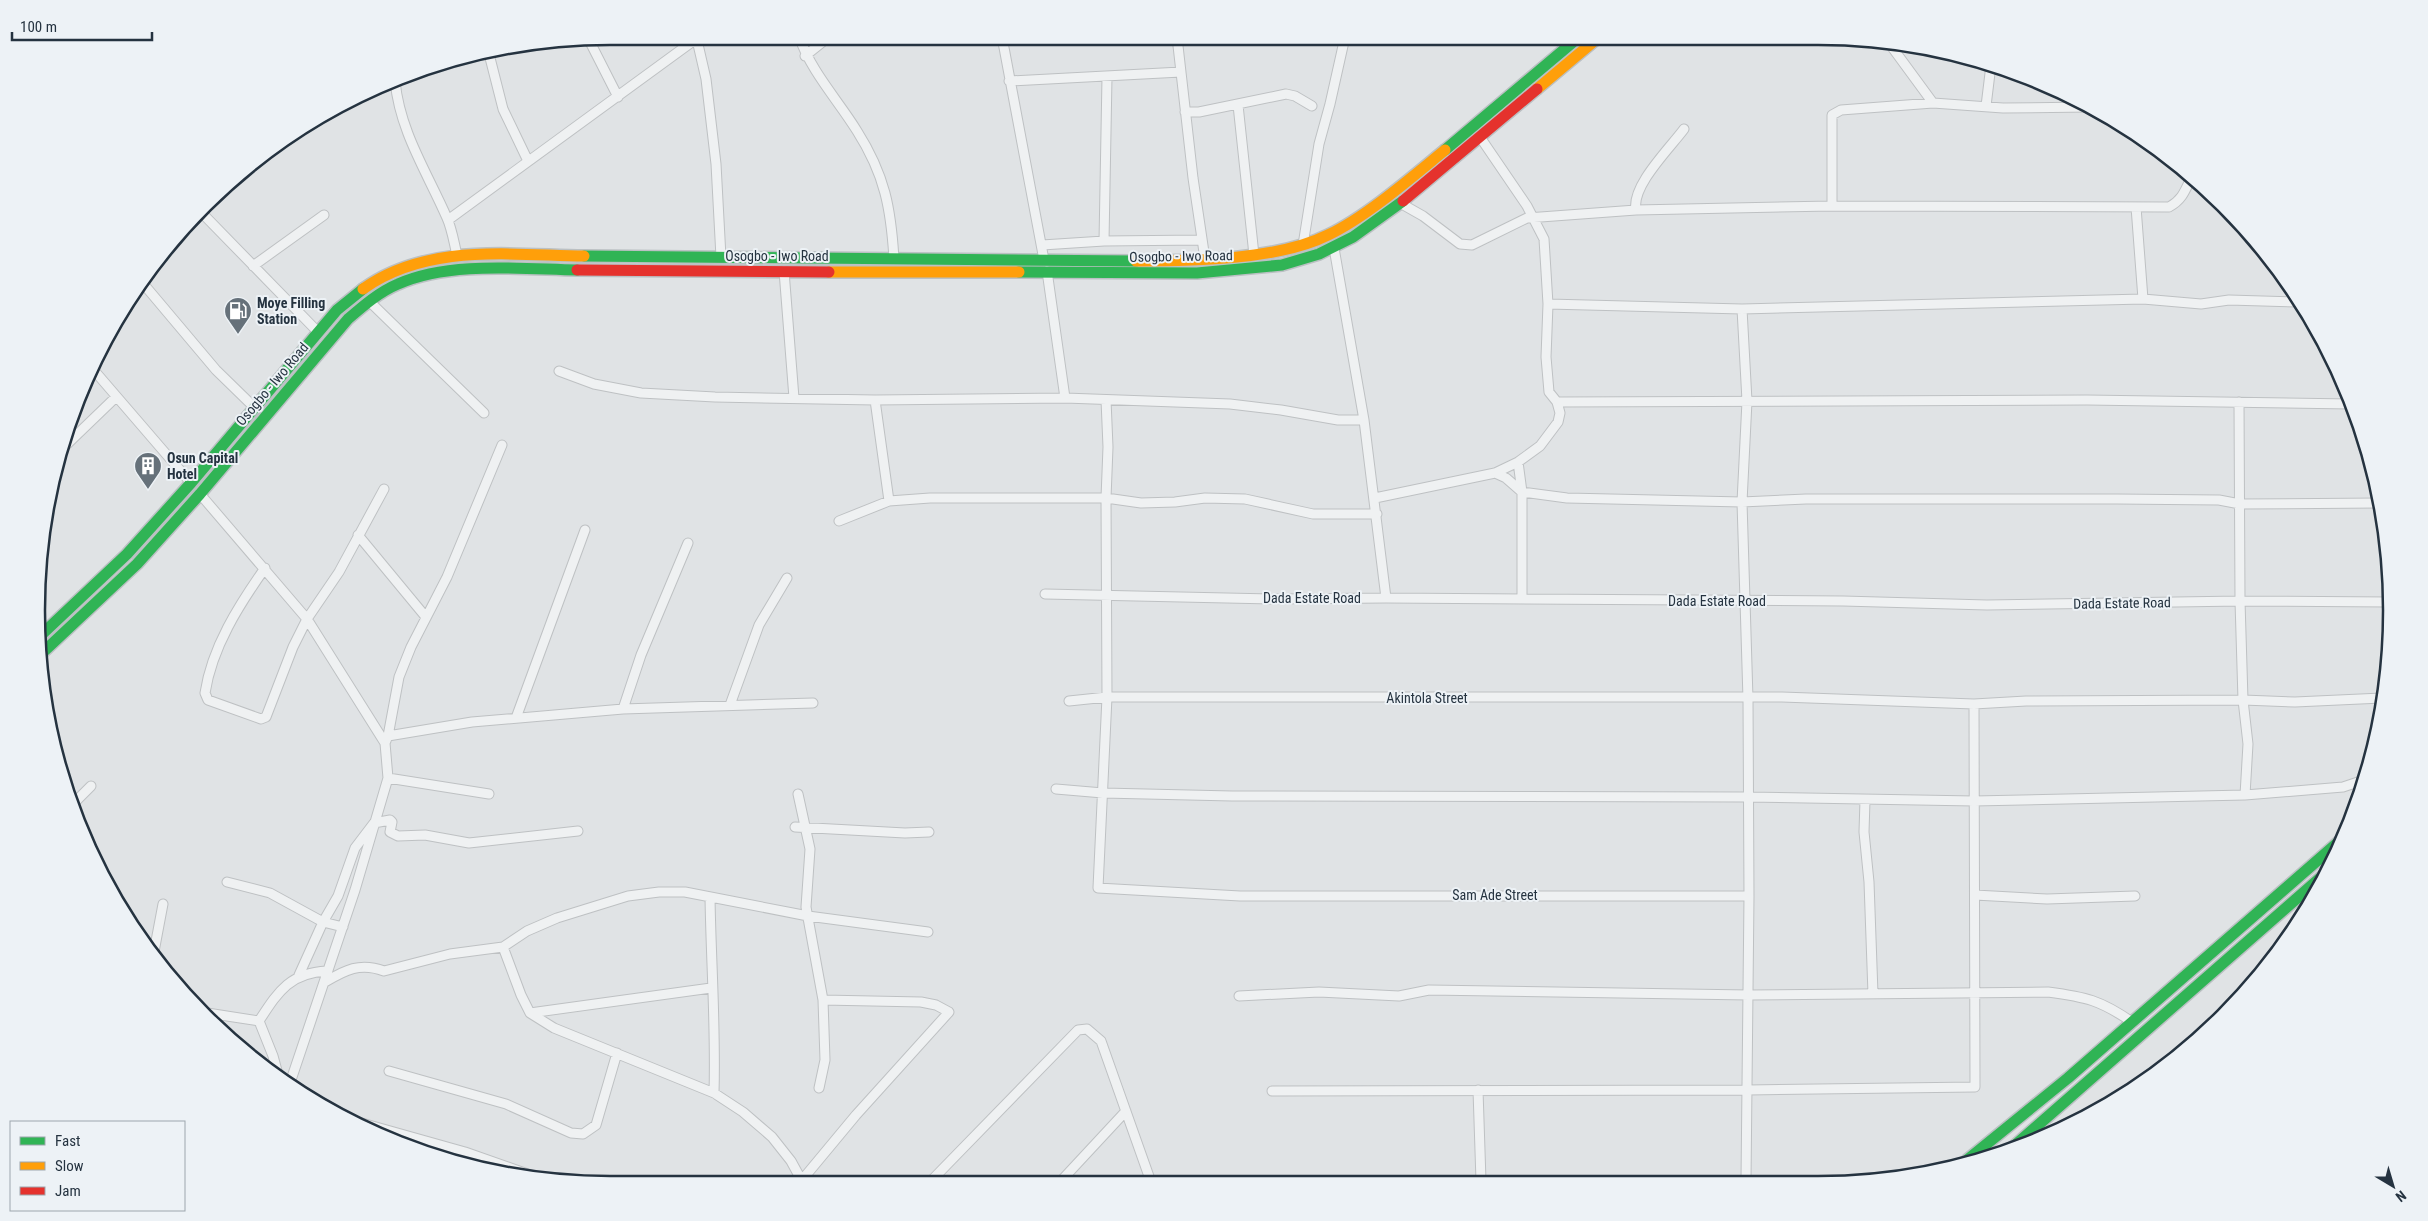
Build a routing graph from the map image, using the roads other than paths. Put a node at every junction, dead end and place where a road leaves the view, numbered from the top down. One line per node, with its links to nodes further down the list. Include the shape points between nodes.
1 (689, 45): 19 (street)
2 (699, 45): 45 (street, via 716,164)
3 (802, 45): 12 (street)
4 (819, 45): 12 (street)
5 (1004, 45): 17 (street)
6 (1179, 45): 14 (street)
7 (1343, 45): 41 (street, via 1319,144)
8 (1569, 45): 41 (main road, Osogbo - Iwo Road, via 1386,198 1347,225)
9 (1589, 45): 27 (main road, Osogbo - Iwo Road)
10 (592, 46): 19 (street)
11 (1894, 50): 20 (street)
12 (805, 56): 46 (street, via 858,132 878,170 888,198)
13 (490, 58): 28 (street, via 503,109)
14 (1181, 72): 16 (street); 25 (street)
15 (1990, 72): 23 (street)
16 (1108, 77): 17 (street); 38 (street)
17 (1009, 82): 40 (street)
18 (395, 87): 37 (street, via 396,98 418,161)
19 (618, 97): 28 (street)
20 (1933, 103): 23 (street); 31 (street, via 1841,110 1832,115)
21 (1238, 105): 22 (street, via 1286,94); 25 (street); 43 (street)
22 (1312, 106)
23 (1986, 106): 24 (street)
24 (2076, 107)
25 (1186, 112): 39 (street)
26 (1684, 130): 33 (street, via 1646,178 1634,201)
27 (1480, 137): 30 (main road, Osogbo - Iwo Road); 36 (street)
28 (528, 161): 37 (street)
29 (2189, 184): 32 (street, via 2184,195 2169,207)
30 (1400, 203): 36 (street, via 1466,246); 42 (main road, Osogbo - Iwo Road)
31 (1832, 206): 32 (street); 33 (street)
32 (2136, 207): 52 (street)
33 (1636, 210): 36 (street)
34 (324, 216): 48 (street)
35 (205, 217): 48 (street)
36 (1534, 217): 55 (street, via 1544,239)
37 (448, 220): 44 (street)
38 (1104, 240): 39 (street); 40 (street)
39 (1201, 240): 47 (street)
40 (1042, 245): 49 (street)
41 (1303, 245): 43 (main road, Osogbo - Iwo Road)
42 (1334, 248): 49 (main road, Osogbo - Iwo Road, via 1282,265 1246,270 1197,273); 71 (street)
43 (1254, 254): 47 (main road, Osogbo - Iwo Road)
44 (457, 256): 45 (main road, Osogbo - Iwo Road); 57 (main road, Osogbo - Iwo Road, via 394,269 355,294)
45 (721, 257): 46 (main road, Osogbo - Iwo Road)
46 (894, 259): 49 (main road, Osogbo - Iwo Road)
47 (1205, 259): 49 (main road, Osogbo - Iwo Road)
48 (253, 266): 57 (street)
49 (1046, 266): 50 (main road, Osogbo - Iwo Road); 62 (street)
50 (784, 271): 53 (main road, Osogbo - Iwo Road, via 458,270 414,278); 61 (street)
51 (146, 287): 69 (street, via 216,370)
52 (2143, 299): 54 (street, via 2201,304 2229,300); 56 (street)
53 (369, 301): 70 (street); 79 (main road, Osogbo - Iwo Road, via 327,341)
54 (2291, 302)
55 (1548, 304): 56 (street); 66 (street, via 1546,358 1550,392)
56 (1742, 310): 65 (street)
57 (318, 332): 69 (main road, Osogbo - Iwo Road)
58 (559, 371): 61 (street, via 594,384 641,393 715,398)
59 (97, 374): 60 (street)
60 (116, 397): 72 (street); 76 (street)
61 (794, 398): 63 (street)
62 (1065, 398): 63 (street); 64 (street)
63 (875, 400): 82 (street)
64 (1106, 400): 71 (street, via 1230,404 1338,420); 80 (street)
65 (1747, 401): 66 (street); 67 (street); 83 (street)
66 (1557, 402): 74 (street, via 1560,412 1553,432)
67 (2239, 402): 68 (street); 85 (street)
68 (2344, 404)
69 (254, 408): 76 (main road, Osogbo - Iwo Road)
70 (484, 414)
71 (1364, 420): 81 (street)
72 (72, 440)
73 (502, 445): 100 (street, via 447,578)
74 (1518, 462): 75 (street); 78 (street)
75 (1495, 473): 78 (street); 81 (street)
76 (191, 483): 102 (main road, Osogbo - Iwo Road, via 127,554)
77 (384, 489): 89 (street)
78 (1522, 492): 83 (street, via 1567,498); 96 (street)
79 (200, 494): 91 (street); 103 (main road, Osogbo - Iwo Road, via 137,564)
80 (1106, 498): 82 (street); 86 (street, via 1141,503 1205,498 1245,499 1314,514); 94 (street)
81 (1375, 498): 86 (street)
82 (889, 501): 87 (street)
83 (1742, 502): 85 (street, via 2118,499 2219,500); 97 (street)
84 (2372, 503): 85 (street)
85 (2240, 504): 98 (street)
86 (1377, 514): 95 (street)
87 (839, 521)
88 (585, 530): 113 (street)
89 (358, 535): 100 (street); 101 (street, via 339,572)
90 (688, 543): 112 (street)
91 (265, 568): 101 (street); 101 (street, via 230,622 218,648 206,684 208,700 264,719)
92 (787, 578): 111 (street, via 759,625)
93 (1045, 594): 94 (street, Dada Estate Road)
94 (1107, 594): 95 (street, Dada Estate Road, via 1276,599); 104 (street)
95 (1386, 598): 96 (street, Dada Estate Road)
96 (1522, 599): 97 (street, Dada Estate Road)
97 (1744, 601): 98 (street, Dada Estate Road, via 1988,605); 106 (street)
98 (2240, 601): 99 (street, Dada Estate Road); 108 (street)
99 (2383, 602)
100 (425, 616): 114 (street, via 399,678)
101 (306, 619): 114 (street)
102 (46, 631)
103 (46, 649)
104 (1106, 697): 106 (street, Akintola Street); 107 (street, Akintola Street); 119 (street)
105 (2376, 698): 108 (street, Akintola Street, via 2295,702)
106 (1748, 699): 110 (street, Akintola Street); 123 (street)
107 (1069, 700)
108 (2243, 700): 110 (street, Akintola Street); 122 (street, via 2248,744)
109 (813, 703): 111 (street)
110 (1974, 704): 126 (street)
111 (730, 705): 112 (street)
112 (623, 709): 113 (street)
113 (516, 718): 114 (street, via 472,722)
114 (386, 740): 115 (street)
115 (388, 778): 120 (street); 127 (street)
116 (2356, 783): 122 (street, via 2343,787)
117 (91, 786): 124 (street)
118 (1056, 789): 119 (street)
119 (1103, 793): 123 (street); 136 (street, Sam Ade Street, via 1098,888 1240,896)
120 (489, 794)
121 (798, 794): 129 (street)
122 (2245, 795): 126 (street)
123 (1747, 797): 125 (street); 136 (street)
124 (78, 799)
125 (1865, 800): 126 (street); 152 (street)
126 (1974, 801): 135 (street)
127 (374, 823): 130 (street, via 390,820 390,832 398,836 425,835 469,843); 141 (street, via 355,848 338,896); 142 (street)
128 (794, 827): 129 (street)
129 (806, 827): 131 (street); 140 (street, via 810,849)
130 (578, 831)
131 (929, 832)
132 (2330, 849): 160 (main road)
133 (227, 882): 141 (street, via 270,894)
134 (2311, 886): 172 (main road)
135 (1975, 895): 137 (street, via 2048,899); 153 (street)
136 (1749, 896): 154 (street)
137 (2135, 896)
138 (710, 897): 140 (street); 145 (street, via 685,892 628,896 557,918 528,930); 151 (street)
139 (163, 904): 144 (street)
140 (808, 916): 143 (street); 156 (street)
141 (323, 922): 142 (street); 149 (street)
142 (343, 926): 146 (street)
143 (928, 932)
144 (155, 946)
145 (503, 947): 147 (street, via 450,954 384,971); 157 (street)
146 (332, 959): 147 (street); 148 (street)
147 (347, 968): 150 (street)
148 (327, 971): 149 (street); 150 (street)
149 (300, 975): 159 (street, via 277,993)
150 (325, 982): 164 (street)
151 (711, 988): 157 (street); 169 (street)
152 (1873, 994): 153 (street); 154 (street)
153 (1976, 994): 160 (street, via 2048,992 2087,997); 167 (street, via 1975,1087)
154 (1749, 995): 155 (street, via 1429,990 1399,996 1319,992); 167 (street)
155 (1239, 996)
156 (823, 1000): 165 (street, via 825,1060); 176 (street, via 921,1002 948,1012)
157 (530, 1013): 161 (street, via 554,1028)
158 (215, 1014): 159 (street)
159 (259, 1021): 162 (street)
160 (2132, 1022): 173 (main road)
161 (617, 1053): 163 (street, via 596,1124 583,1134 506,1104); 169 (street)
162 (276, 1066)
163 (389, 1071)
164 (292, 1078)
165 (820, 1088)
166 (1478, 1090): 167 (street); 168 (street); 180 (street)
167 (1748, 1090): 181 (street)
168 (1272, 1091)
169 (714, 1093): 175 (street, via 772,1137)
170 (1126, 1111): 177 (street, via 1101,1041 1091,1030 1078,1030); 178 (street); 179 (street)
171 (388, 1130): 174 (street)
172 (2027, 1136)
173 (1975, 1154)
174 (501, 1165)
175 (799, 1176)
176 (806, 1176)
177 (935, 1176)
178 (1066, 1176)
179 (1149, 1176)
180 (1482, 1176)
181 (1746, 1176)

